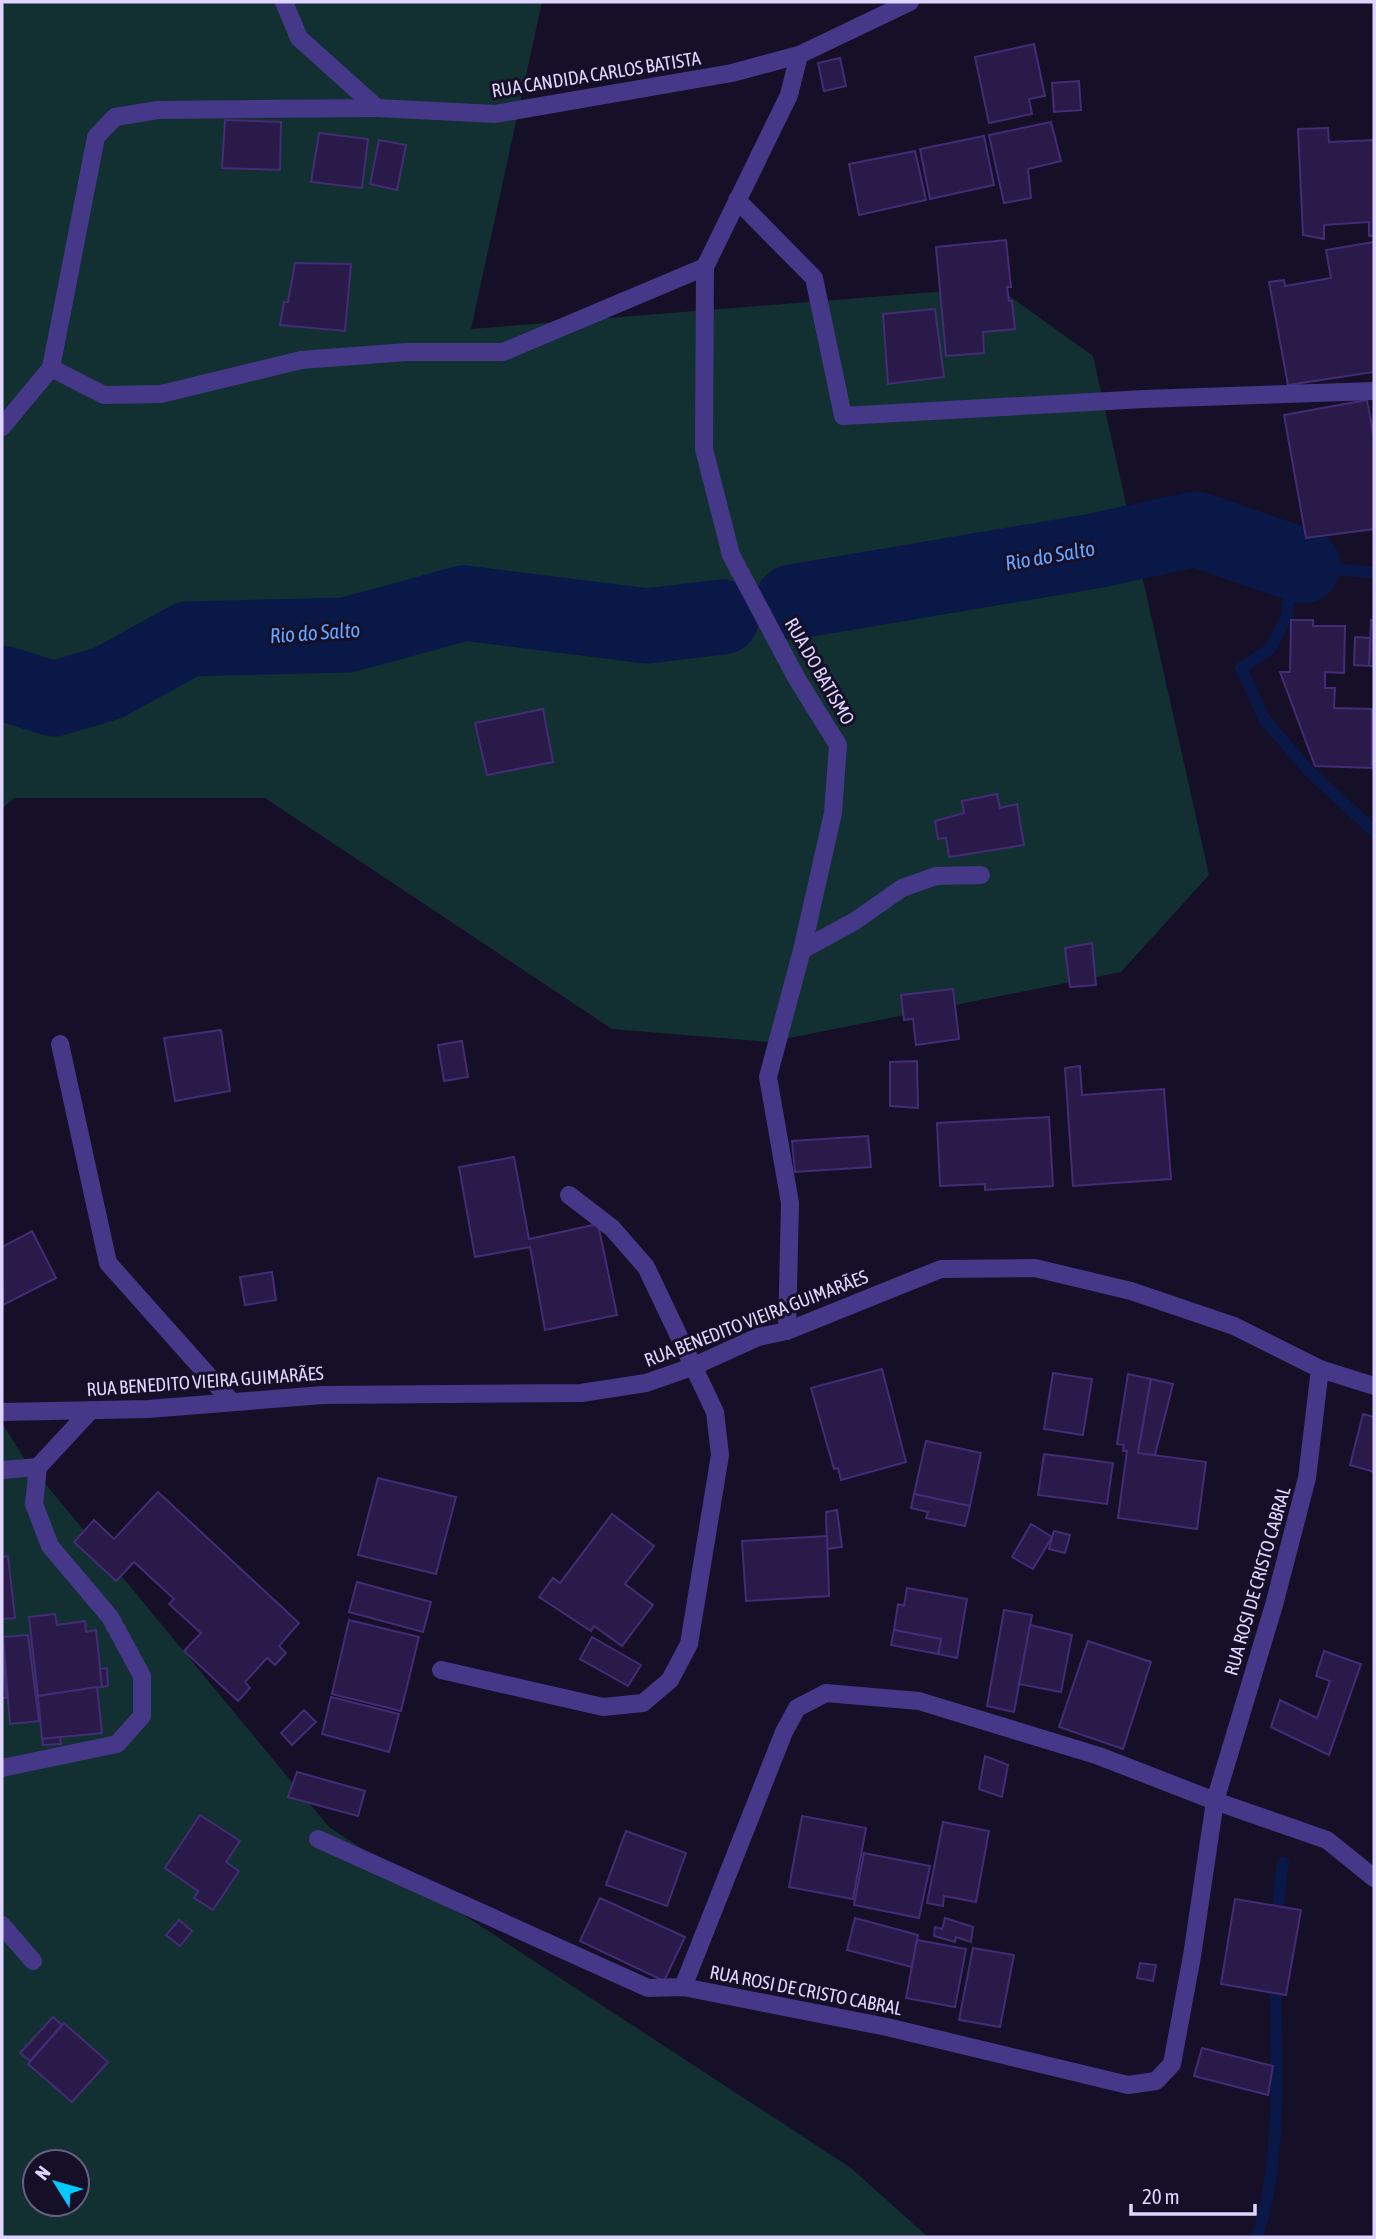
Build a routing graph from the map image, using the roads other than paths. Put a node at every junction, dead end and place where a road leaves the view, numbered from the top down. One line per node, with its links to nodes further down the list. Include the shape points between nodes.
1 (284, 2): 4 (street, via 299,38)
2 (910, 2): 3 (street, RUA CANDIDA CARLOS BATISTA)
3 (799, 55): 4 (street, RUA CANDIDA CARLOS BATISTA, via 732,73 495,114); 5 (street, RUA DO BATISMO, via 789,95)
4 (377, 108): 7 (street, RUA CANDIDA CARLOS BATISTA, via 158,110 115,117 96,137)
5 (737, 200): 6 (street, RUA DO BATISMO); 8 (street, via 814,278 843,416)
6 (705, 267): 7 (street, via 503,352 407,352 301,360 161,394 104,395); 11 (street, RUA DO BATISMO, via 704,449 731,555 797,680 838,745 833,813)
7 (51, 368): 9 (street)
8 (1374, 391)
9 (2, 427)
10 (981, 875): 11 (street, via 936,876 902,888)
11 (802, 950): 14 (street, RUA DO BATISMO, via 768,1077 790,1203)
12 (60, 1044): 18 (street, via 108,1263)
13 (569, 1195): 15 (street, via 612,1228 646,1267)
14 (787, 1331): 15 (street, RUA BENEDITO VIEIRA GUIMARÃES, via 758,1337); 16 (street, RUA BENEDITO VIEIRA GUIMARÃES, via 941,1269 1034,1268 1131,1291 1234,1326)
15 (692, 1367): 18 (street, RUA BENEDITO VIEIRA GUIMARÃES, via 646,1383 581,1393 337,1394); 23 (street, via 715,1412 720,1455 689,1644 670,1680 643,1703 603,1707)
16 (1320, 1369): 17 (street, RUA BENEDITO VIEIRA GUIMARÃES); 25 (street, RUA ROSI DE CRISTO CABRAL, via 1307,1478)
17 (1374, 1386)
18 (230, 1400): 19 (street, RUA BENEDITO VIEIRA GUIMARÃES)
19 (91, 1410): 20 (street, RUA BENEDITO VIEIRA GUIMARÃES); 21 (street)
20 (2, 1412)
21 (38, 1467): 22 (street); 24 (street, via 34,1504 50,1546 110,1617 142,1676 142,1716 117,1744)
22 (2, 1470)
23 (441, 1670)
24 (2, 1768)
25 (1215, 1801): 27 (street, via 1327,1840); 30 (street, RUA ROSI DE CRISTO CABRAL, via 1099,1756 919,1701 826,1693 797,1708 784,1732); 30 (street, RUA ROSI DE CRISTO CABRAL, via 1172,2064 1156,2081 1128,2085 887,2028)
26 (318, 1839): 30 (street, via 648,1988)
27 (1374, 1878)
28 (2, 1925): 29 (street)
29 (33, 1961)
30 (682, 1987)

